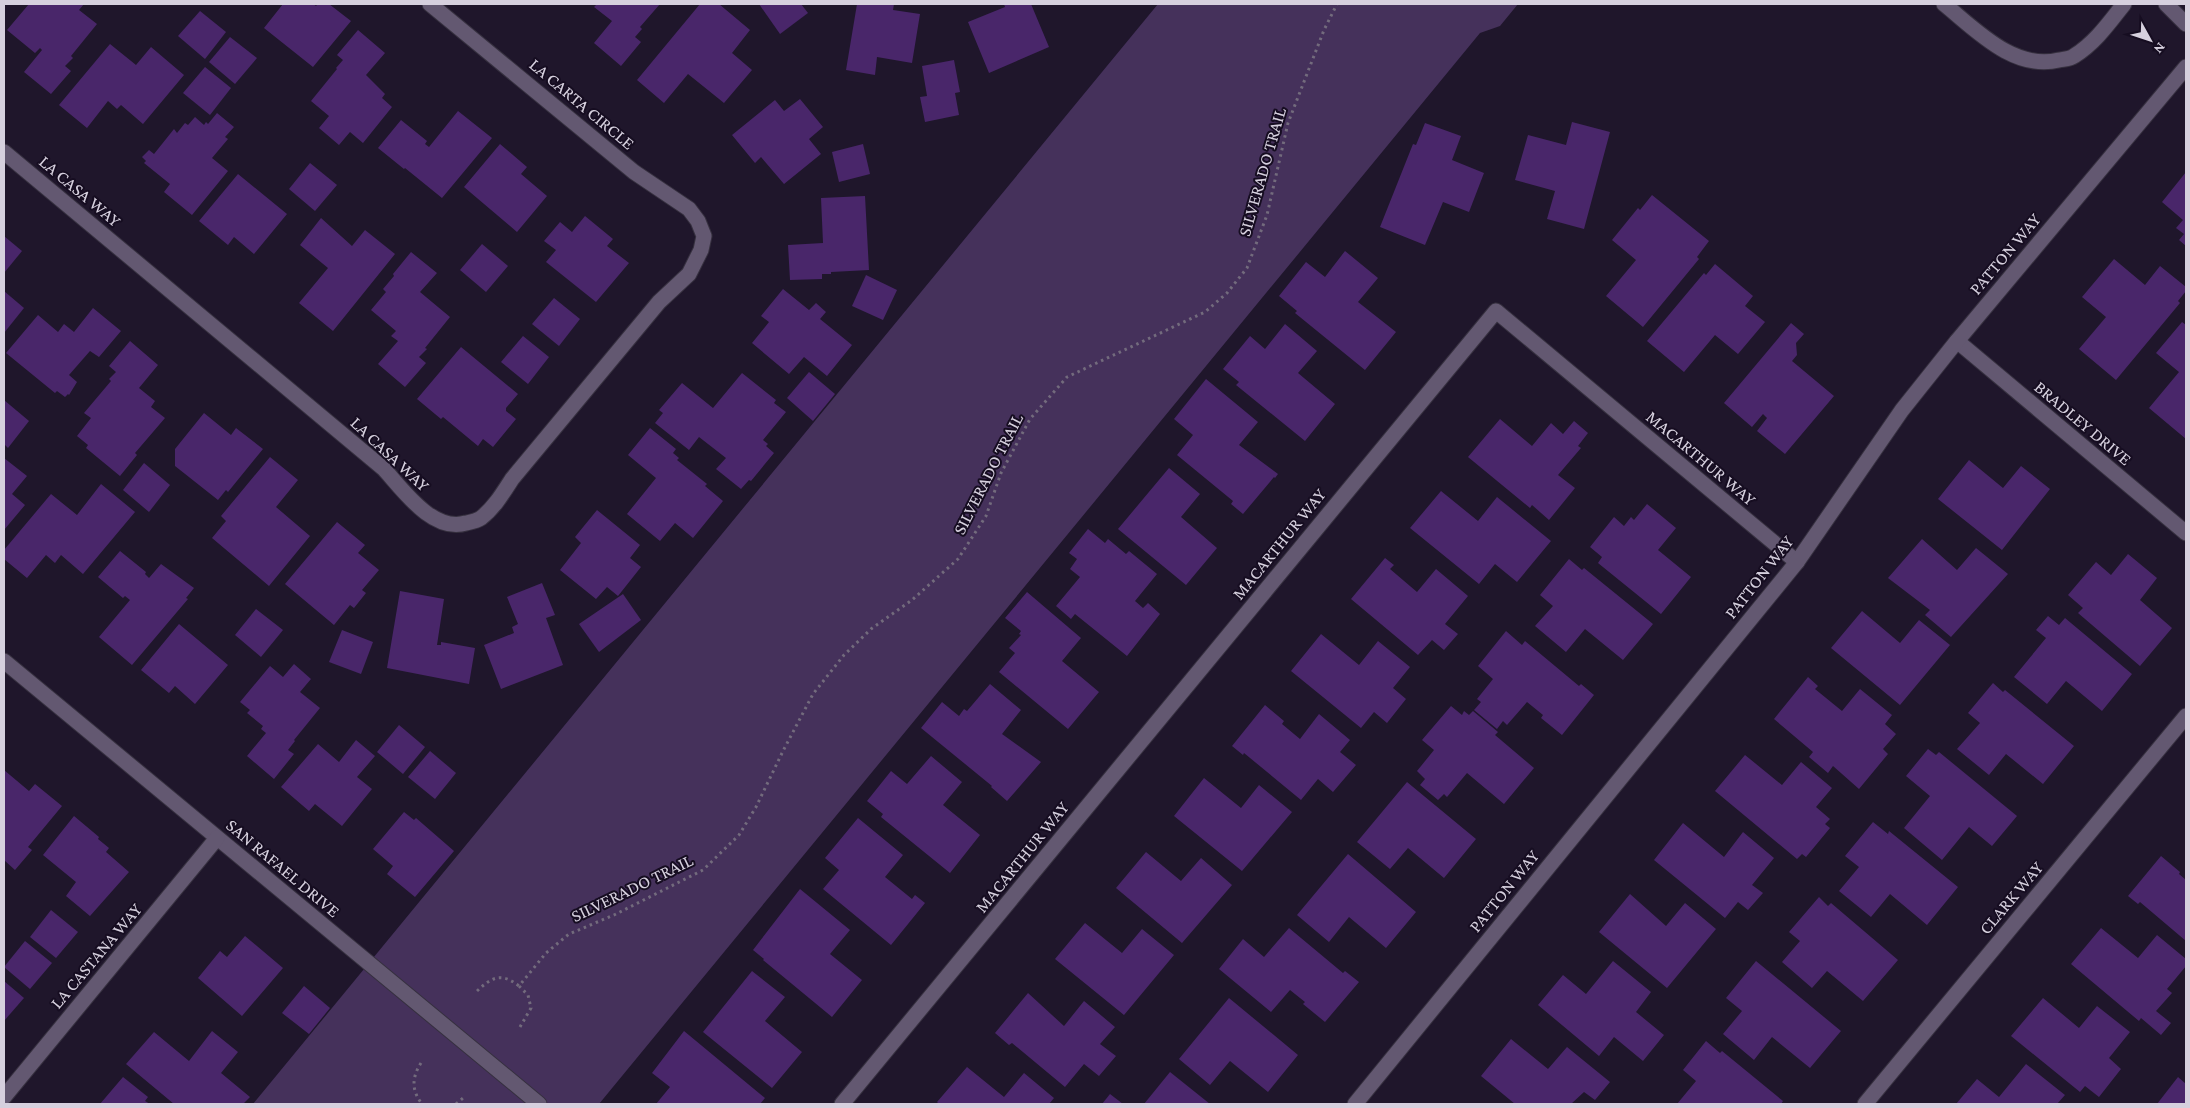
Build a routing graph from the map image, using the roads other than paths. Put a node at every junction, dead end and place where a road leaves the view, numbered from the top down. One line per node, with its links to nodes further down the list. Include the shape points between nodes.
1 (430, 4): 8 (street, LA CARTA CIRCLE, via 634,172 689,209)
2 (1944, 4): 3 (street, via 1996,45 2025,61 2048,63 2072,57 2094,40)
3 (2124, 4)
4 (2166, 4): 5 (street)
5 (2186, 24)
6 (2186, 67): 9 (street, PATTON WAY)
7 (4, 152): 8 (street, LA CASA WAY, via 384,469 416,505 441,522 458,526 479,520 496,504 512,479 659,302 689,274)
8 (704, 236)
9 (1956, 341): 10 (street, BRADLEY DRIVE); 11 (street, PATTON WAY, via 1902,410)
10 (2186, 533)
11 (1797, 562): 17 (street, MACARTHUR WAY, via 1496,311); 18 (street, PATTON WAY)
12 (4, 661): 14 (street, SAN RAFAEL DRIVE)
13 (2186, 716): 19 (street, CLARK WAY)
14 (217, 838): 15 (street, LA CASTANA WAY); 16 (street, SAN RAFAEL DRIVE)
15 (4, 1097)
16 (539, 1104)
17 (842, 1104)
18 (1354, 1104)
19 (1865, 1104)

